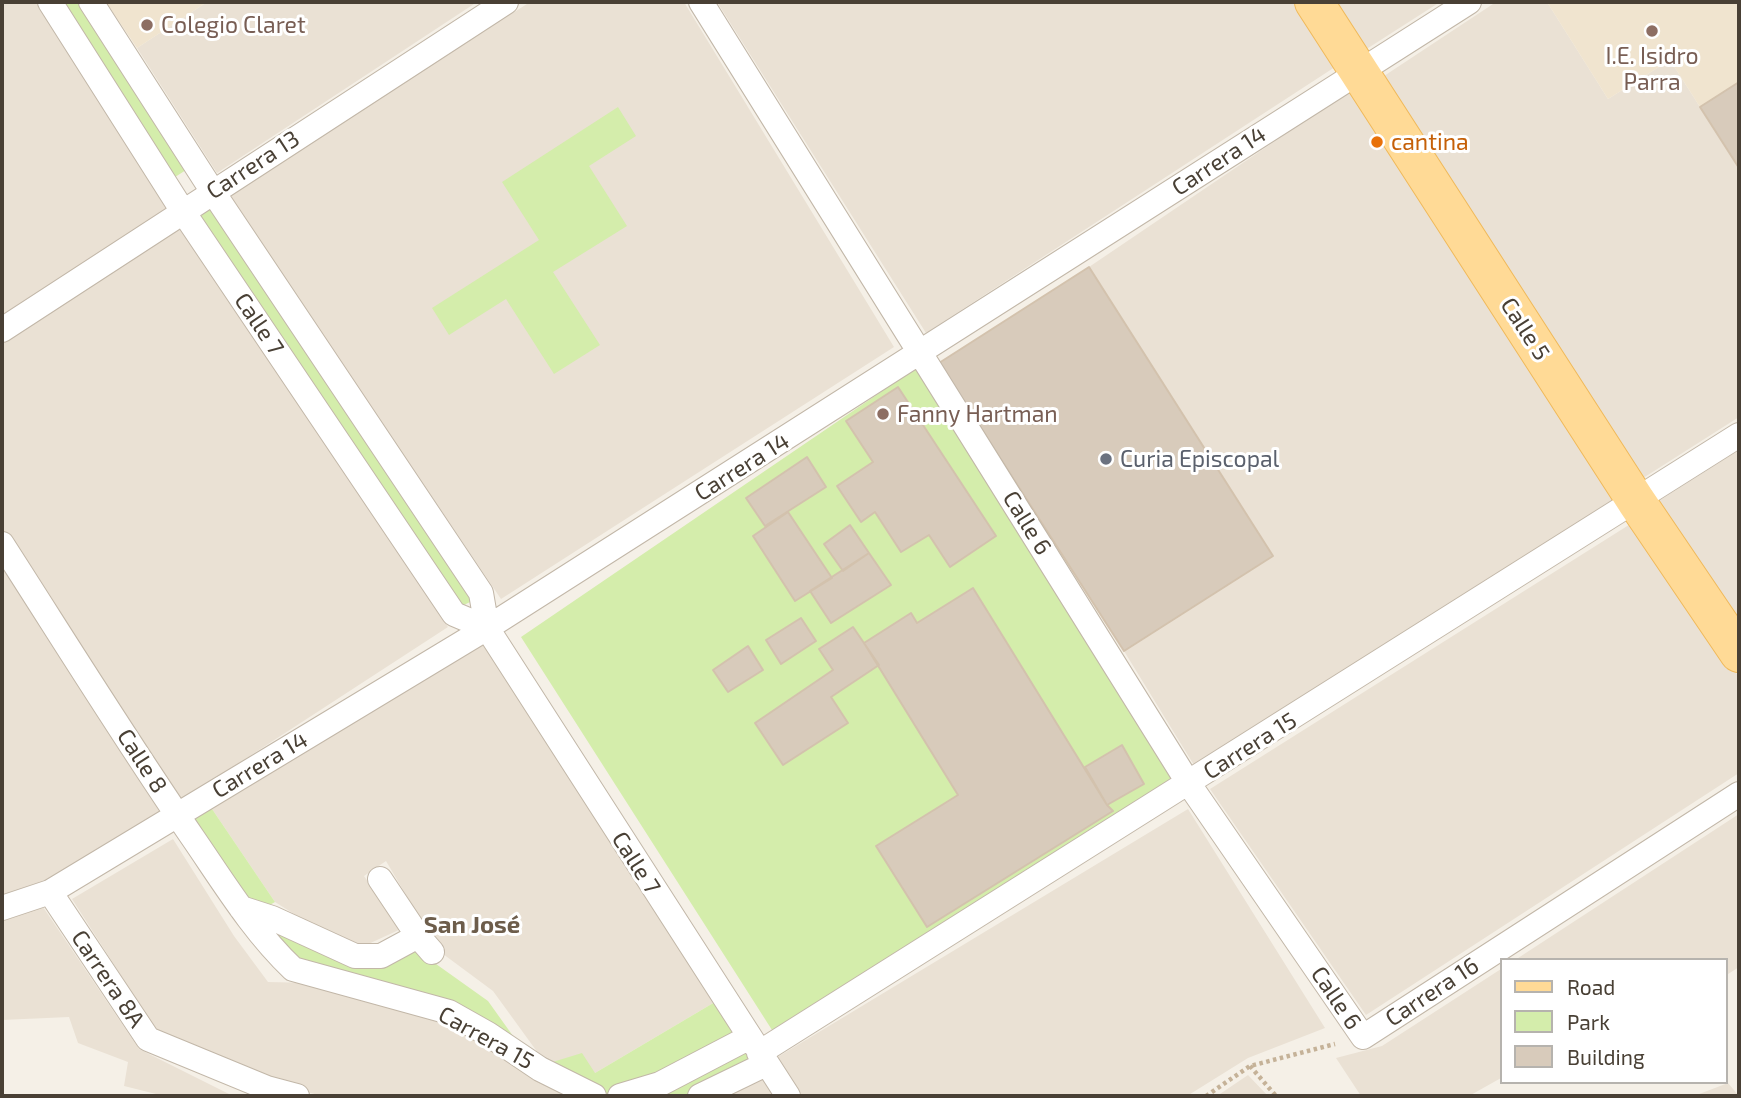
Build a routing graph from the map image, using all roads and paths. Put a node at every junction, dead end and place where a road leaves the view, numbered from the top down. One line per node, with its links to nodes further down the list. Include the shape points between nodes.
1 (50, 2): 9 (street, Calle 7)
2 (91, 2): 8 (street, Calle 7)
3 (506, 2): 8 (street, Carrera 13)
4 (701, 2): 11 (street, Calle 6)
5 (1314, 2): 7 (main road, Calle 5)
6 (1469, 2): 7 (street, Carrera 14)
7 (1359, 72): 11 (street, Carrera 14); 13 (main road, Calle 5)
8 (213, 192): 9 (street, Carrera 13); 15 (street, Calle 7, via 481,593)
9 (182, 210): 10 (street, Carrera 13); 15 (street, Calle 7, via 454,614)
10 (2, 330)
11 (921, 353): 15 (street, Carrera 14); 17 (street, Calle 6)
12 (1739, 435): 13 (street, Carrera 15)
13 (1636, 501): 16 (main road, Calle 5); 17 (street, Carrera 15)
14 (2, 544): 19 (street, Calle 8)
15 (487, 628): 19 (street, Carrera 14); 26 (street, Calle 7)
16 (1739, 653)
17 (1189, 784): 25 (street, Calle 6); 26 (street, Carrera 15)
18 (1739, 794): 25 (street, Carrera 16)
19 (177, 815): 21 (street, Carrera 14); 23 (street, Calle 8)
20 (380, 879): 23 (street, via 425,944 381,956 355,956)
21 (50, 892): 22 (street, Carrera 14); 28 (street, Carrera 8A, via 148,1040)
22 (2, 908)
23 (241, 908): 24 (street, Calle 8)
24 (293, 969): 29 (street, Carrera 15, via 449,1012 540,1069)
25 (1363, 1037): 27 (path, Carrera 16)
26 (758, 1052): 30 (street, Carrera 15); 31 (street); 32 (street, Calle 7)
27 (1250, 1066): 33 (path, Carrera 16); 34 (path)
28 (297, 1096)
29 (594, 1096)
30 (620, 1096)
31 (700, 1096)
32 (788, 1096)
33 (1206, 1096)
34 (1276, 1096)

